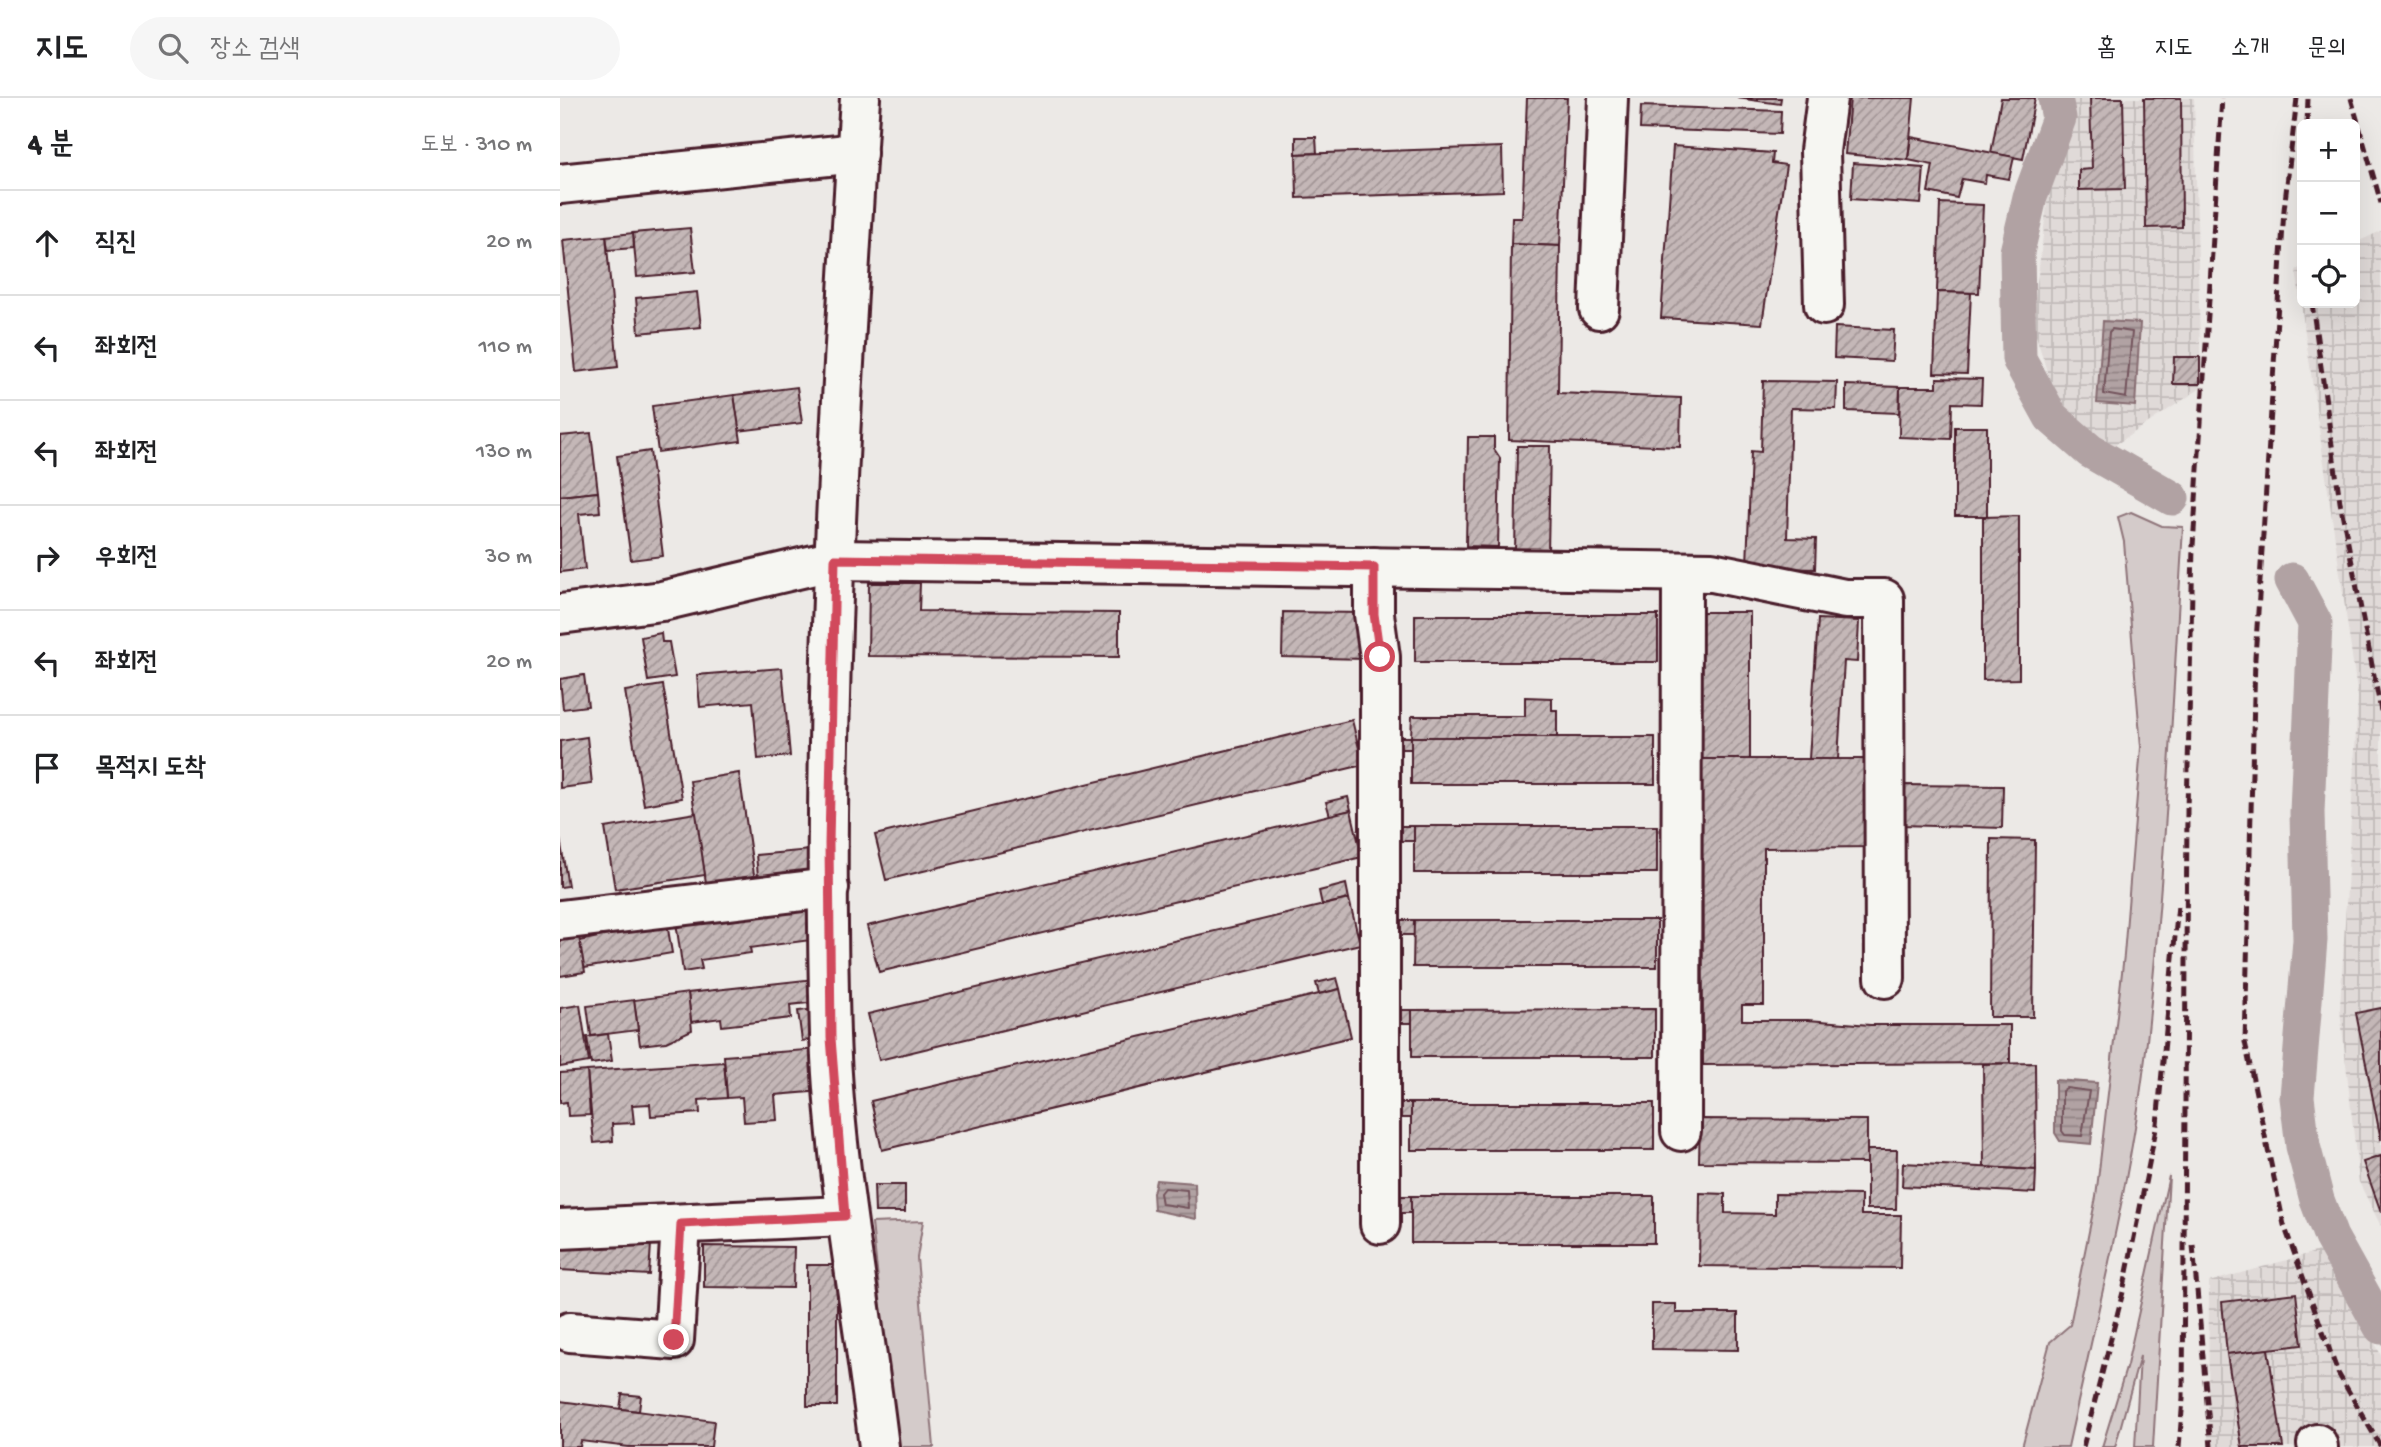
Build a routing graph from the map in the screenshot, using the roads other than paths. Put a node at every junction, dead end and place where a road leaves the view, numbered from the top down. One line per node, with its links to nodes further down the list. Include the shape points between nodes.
1 (860, 98): 4 (street)
2 (1608, 98): 7 (street)
3 (1827, 98): 6 (street, via 1820,151)
4 (857, 153): 5 (street); 8 (street)
5 (560, 184)
6 (1824, 305)
7 (1599, 309)
8 (835, 559): 9 (street); 11 (street, via 662,601); 12 (street)
9 (1374, 567): 10 (street); 18 (street, via 1380,657)
10 (1682, 572): 14 (street, via 1712,572 1845,599 1884,599); 15 (street)
11 (560, 614)
12 (829, 888): 13 (street); 16 (street, via 831,1038)
13 (560, 920)
14 (1885, 978)
15 (1681, 1130)
16 (845, 1216): 17 (street); 21 (street)
17 (681, 1224): 19 (street); 20 (street, via 674,1340)
18 (1380, 1224)
19 (560, 1229)
20 (570, 1332)
21 (878, 1447)

